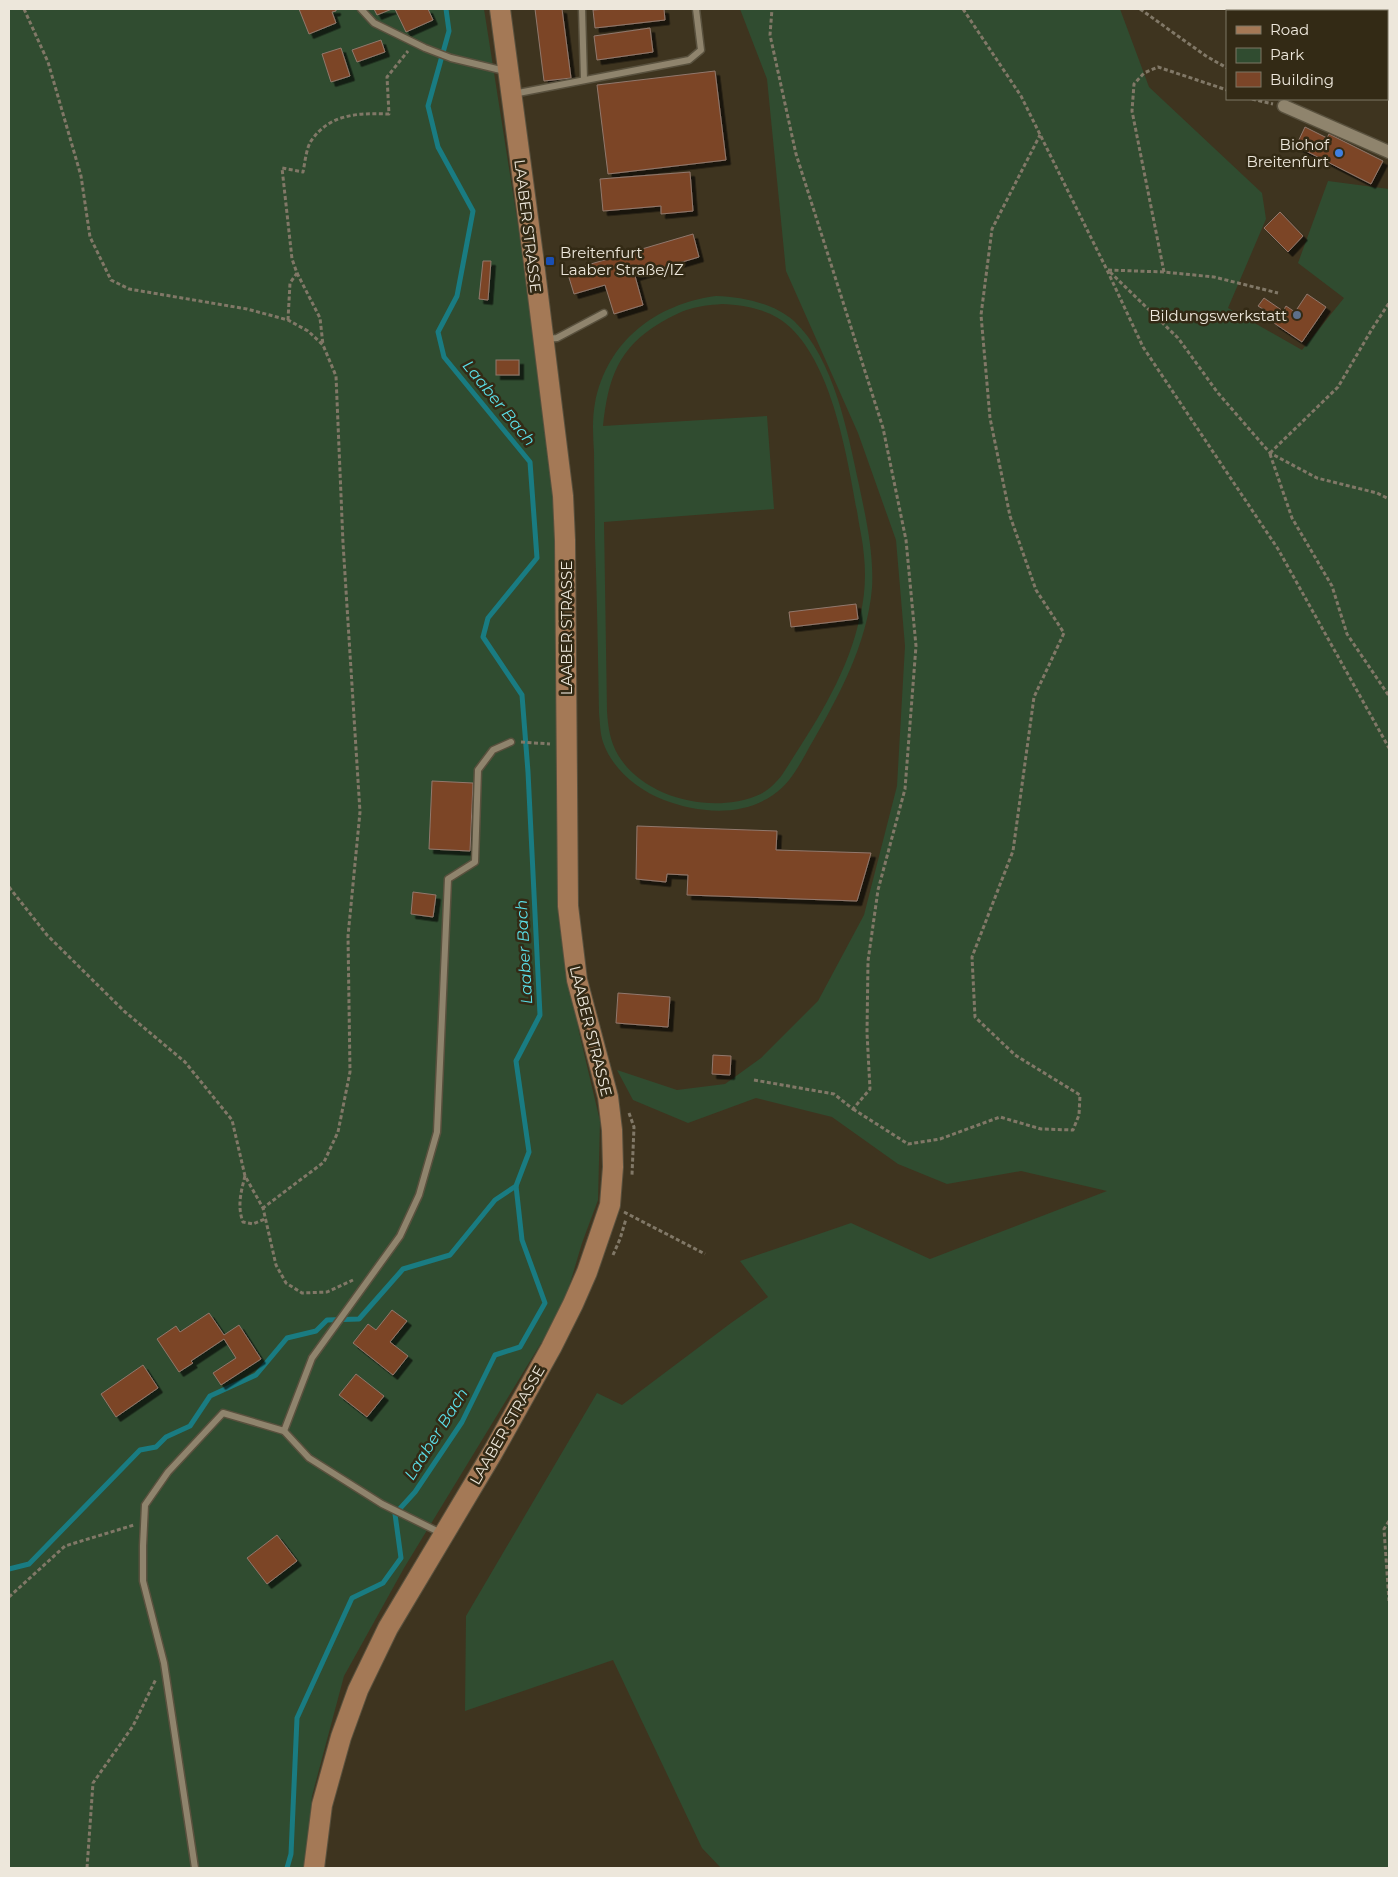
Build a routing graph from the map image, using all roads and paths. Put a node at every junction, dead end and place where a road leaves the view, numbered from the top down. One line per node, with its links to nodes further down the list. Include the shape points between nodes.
1 (24, 9): 25 (path, via 48,62 81,176 90,237 111,280 129,289 247,309)
2 (361, 9): 9 (lane, via 374,23)
3 (500, 9): 11 (main road, LAABER STRASSE)
4 (582, 9): 12 (lane)
5 (696, 9): 12 (lane, via 701,50 689,60)
6 (772, 9): 37 (path, via 770,35 796,154 883,428 906,540 916,646 905,789 878,890 868,961 870,1089)
7 (963, 9): 17 (path, via 1021,96)
8 (1140, 9): 10 (path)
9 (414, 43): 11 (lane, via 451,58); 21 (path, via 387,77 389,114 361,113 329,122 311,142 303,172 282,168)
10 (1226, 67)
11 (509, 72): 14 (main road, LAABER STRASSE)
12 (584, 80): 14 (lane)
13 (1226, 90): 20 (path, via 1158,67 1144,73 1134,84 1132,111)
14 (512, 94): 26 (main road, LAABER STRASSE)
15 (1257, 100): 16 (path)
16 (1284, 106): 18 (street)
17 (1040, 135): 19 (path); 37 (path, via 992,229 981,315 990,418 1010,516 1036,590 1064,633 1034,697 1013,851 972,957 975,1017 1015,1055 1080,1095 1079,1115 1073,1130 1041,1129 1000,1116 940,1139 908,1144)
18 (1389, 152)
19 (1108, 270): 20 (path); 28 (path, via 1178,338 1218,393); 33 (path, via 1143,347 1278,549)
20 (1164, 272): 22 (path, via 1214,277)
21 (296, 273): 25 (path, via 290,283); 27 (path, via 320,318)
22 (1278, 294)
23 (1389, 304): 28 (path, via 1338,387)
24 (604, 314): 26 (lane, via 557,338)
25 (288, 320): 27 (path, via 308,331)
26 (543, 340): 41 (main road, LAABER STRASSE, via 563,496 565,540 568,906 576,980 608,1097 613,1167)
27 (323, 345): 40 (path, via 336,376 360,812 348,936 350,1072 338,1132 324,1162)
28 (1270, 453): 29 (path, via 1317,478); 30 (path, via 1292,518 1332,586 1347,634)
29 (1389, 499)
30 (1389, 696)
31 (511, 742): 32 (path); 45 (lane, via 493,750 478,770 475,862 448,879 437,1132 419,1195 400,1236)
32 (542, 743)
33 (1389, 748)
34 (9, 887): 38 (path, via 47,935 117,1004 185,1062 232,1120)
35 (754, 1080): 37 (path, via 834,1094)
36 (627, 1108): 39 (path, via 634,1127)
37 (853, 1109)
38 (245, 1176): 40 (path); 42 (path, via 239,1212 243,1222 253,1224)
39 (631, 1180)
40 (263, 1208): 42 (path)
41 (622, 1208): 43 (path); 44 (path, via 620,1239); 49 (main road, LAABER STRASSE, via 518,1409)
42 (265, 1219): 45 (path, via 276,1265 286,1282 302,1293 327,1292 353,1281)
43 (705, 1254)
44 (612, 1257)
45 (381, 1262): 46 (lane, via 312,1358)
46 (284, 1431): 48 (lane, via 223,1413 168,1472 145,1505); 49 (lane, via 309,1458 382,1504)
47 (1389, 1521): 51 (path, via 1384,1529)
48 (144, 1522): 50 (path, via 65,1546); 52 (lane, via 144,1581)
49 (444, 1534): 55 (main road, LAABER STRASSE, via 388,1628 358,1690 322,1805)
50 (9, 1597)
51 (1389, 1601)
52 (164, 1662): 53 (path, via 132,1726 93,1784); 54 (lane)
53 (87, 1868)
54 (195, 1868)
55 (314, 1868)

